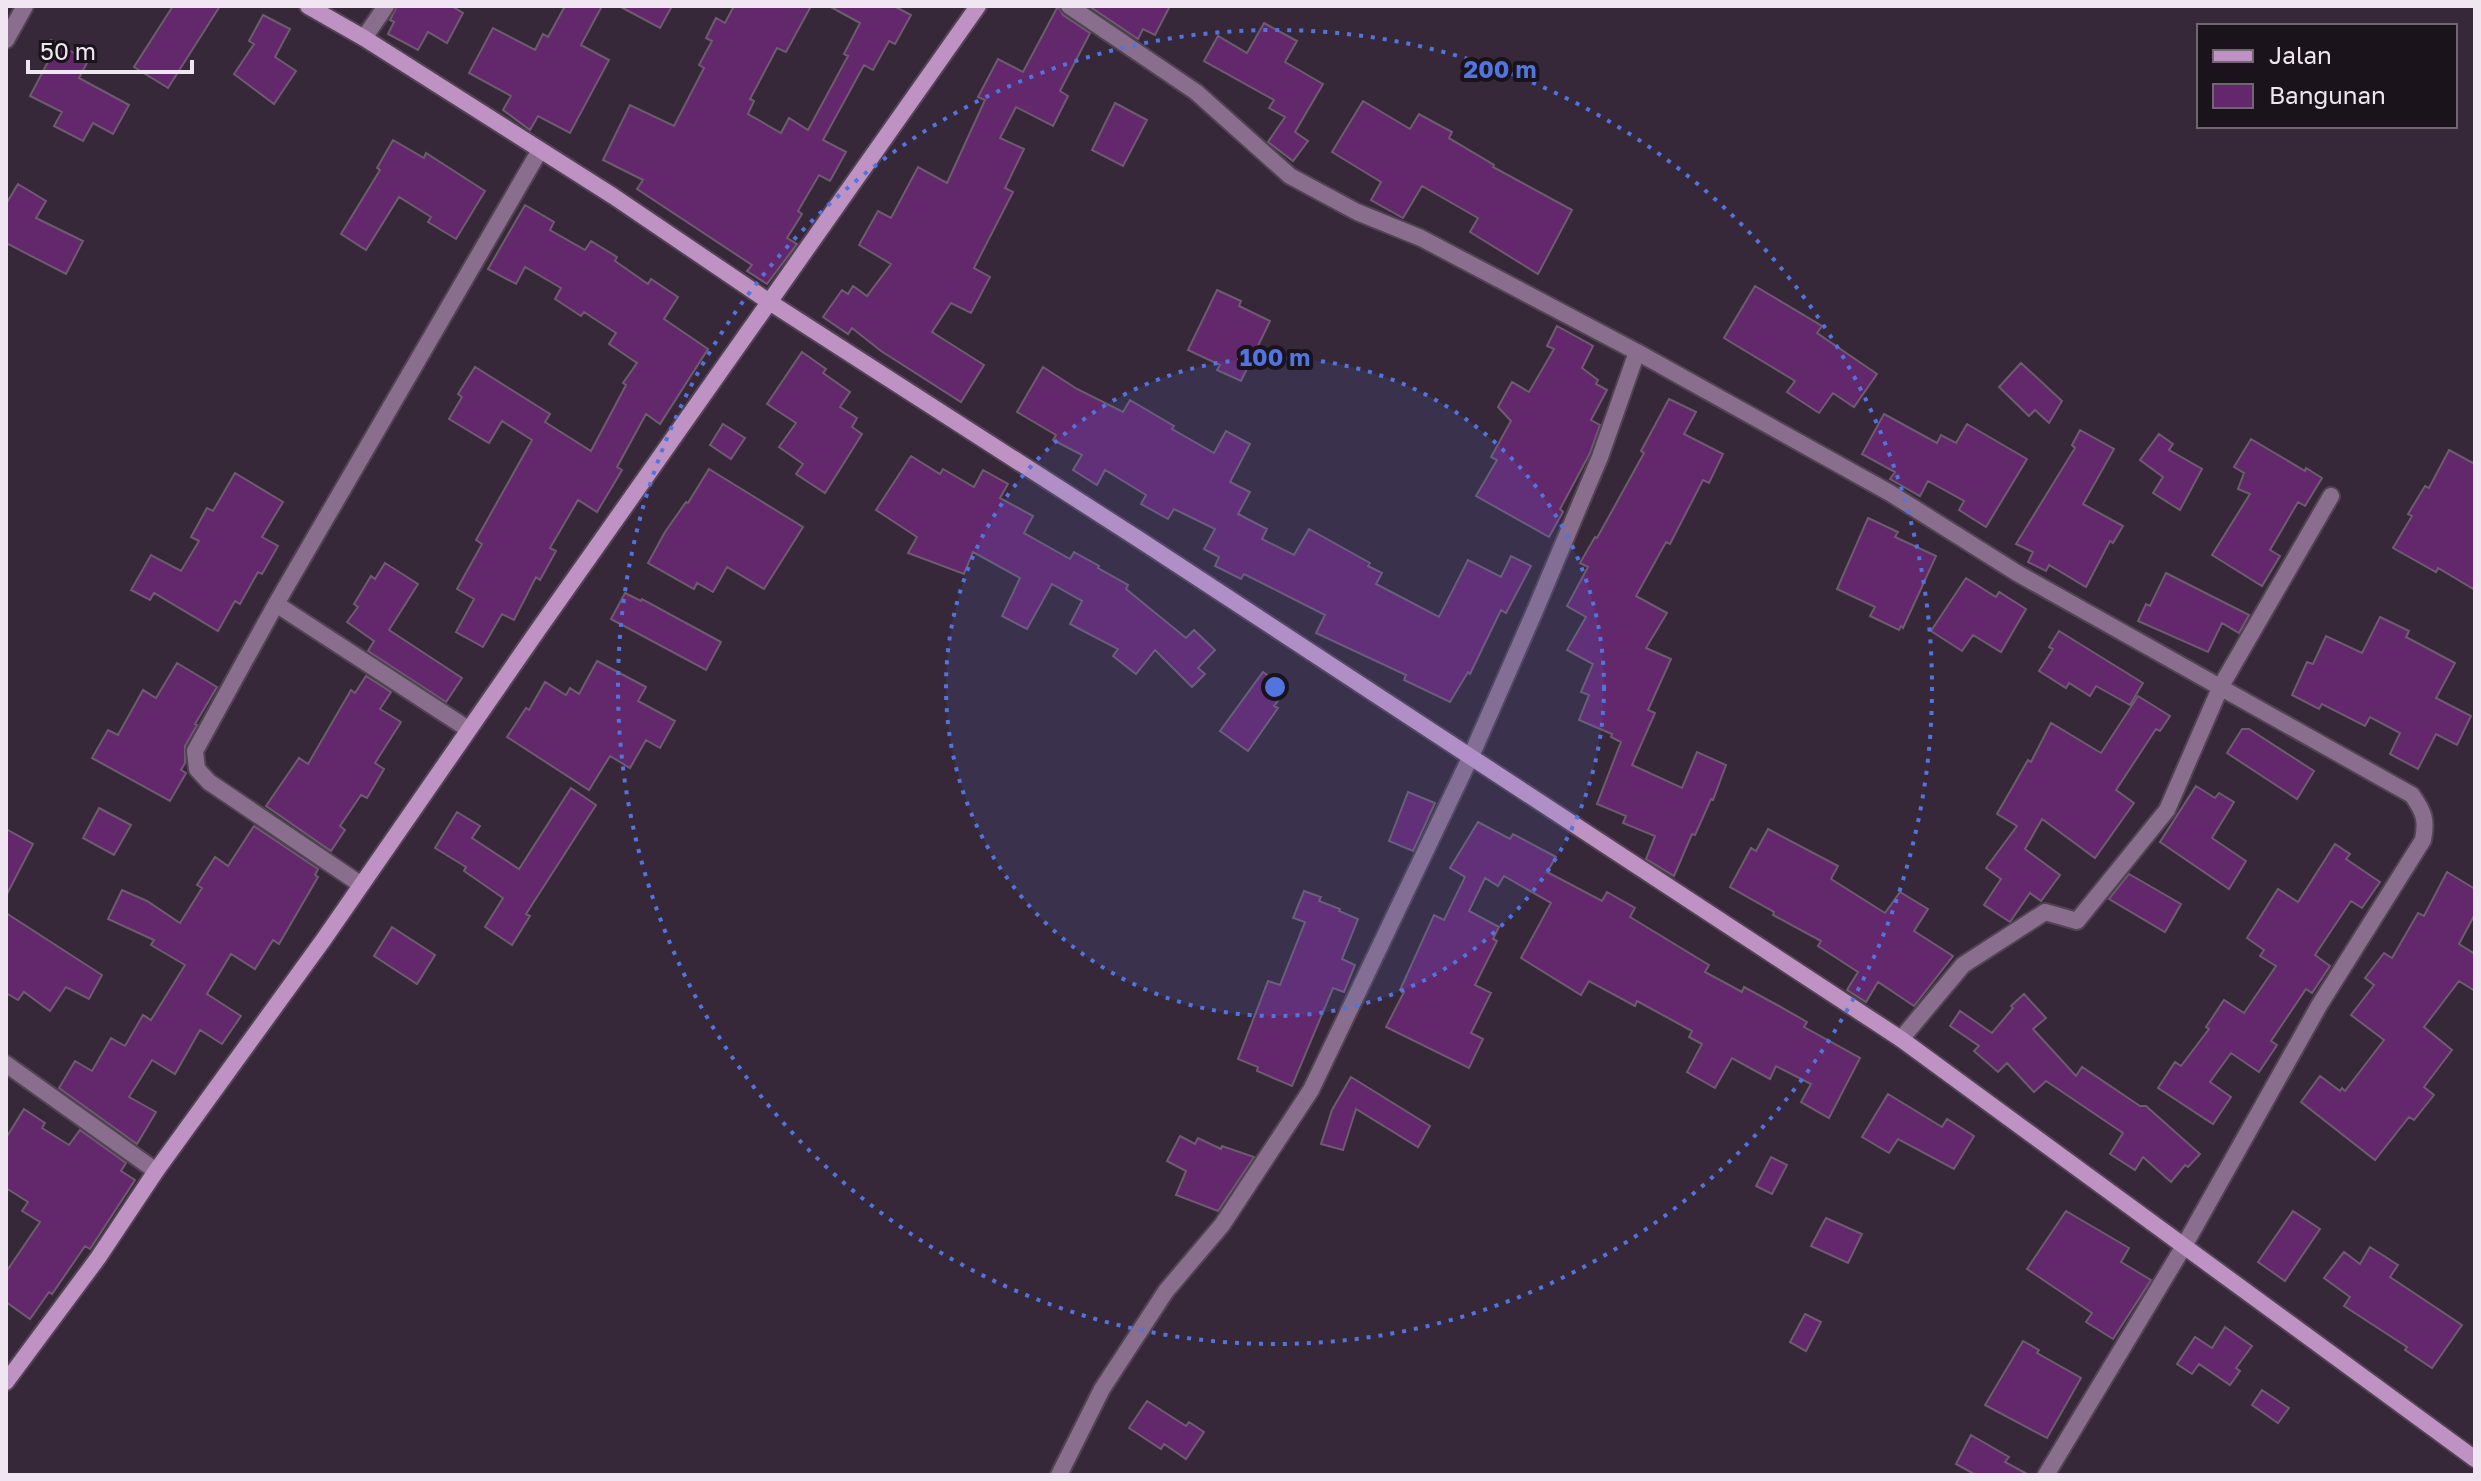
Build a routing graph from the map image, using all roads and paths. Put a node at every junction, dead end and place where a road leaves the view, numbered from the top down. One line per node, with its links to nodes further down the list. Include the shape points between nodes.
1 (25, 6): 7 (street)
2 (308, 6): 6 (street)
3 (386, 6): 6 (street)
4 (978, 6): 9 (street)
5 (1069, 6): 10 (street, via 1196,92 1290,176)
6 (364, 38): 8 (street)
7 (6, 40)
8 (540, 150): 9 (street); 12 (street)
9 (771, 303): 14 (street); 15 (street)
10 (1637, 352): 13 (street); 15 (street, via 1600,457)
11 (2331, 496): 13 (street)
12 (276, 604): 14 (street); 16 (street, via 195,751 197,769)
13 (2221, 686): 17 (street, via 2167,810 2077,921 2045,912 1963,965); 20 (street, via 2412,795 2426,823 2423,840 2320,1004)
14 (468, 729): 16 (street)
15 (1471, 756): 17 (street); 23 (street, via 1311,1090 1222,1225 1166,1291 1102,1389)
16 (360, 884): 19 (street)
17 (1901, 1039): 20 (street)
18 (6, 1064): 19 (street)
19 (156, 1171): 21 (street)
20 (2184, 1246): 22 (street); 24 (street)
21 (6, 1382)
22 (2475, 1459)
23 (1059, 1475)
24 (2046, 1475)

